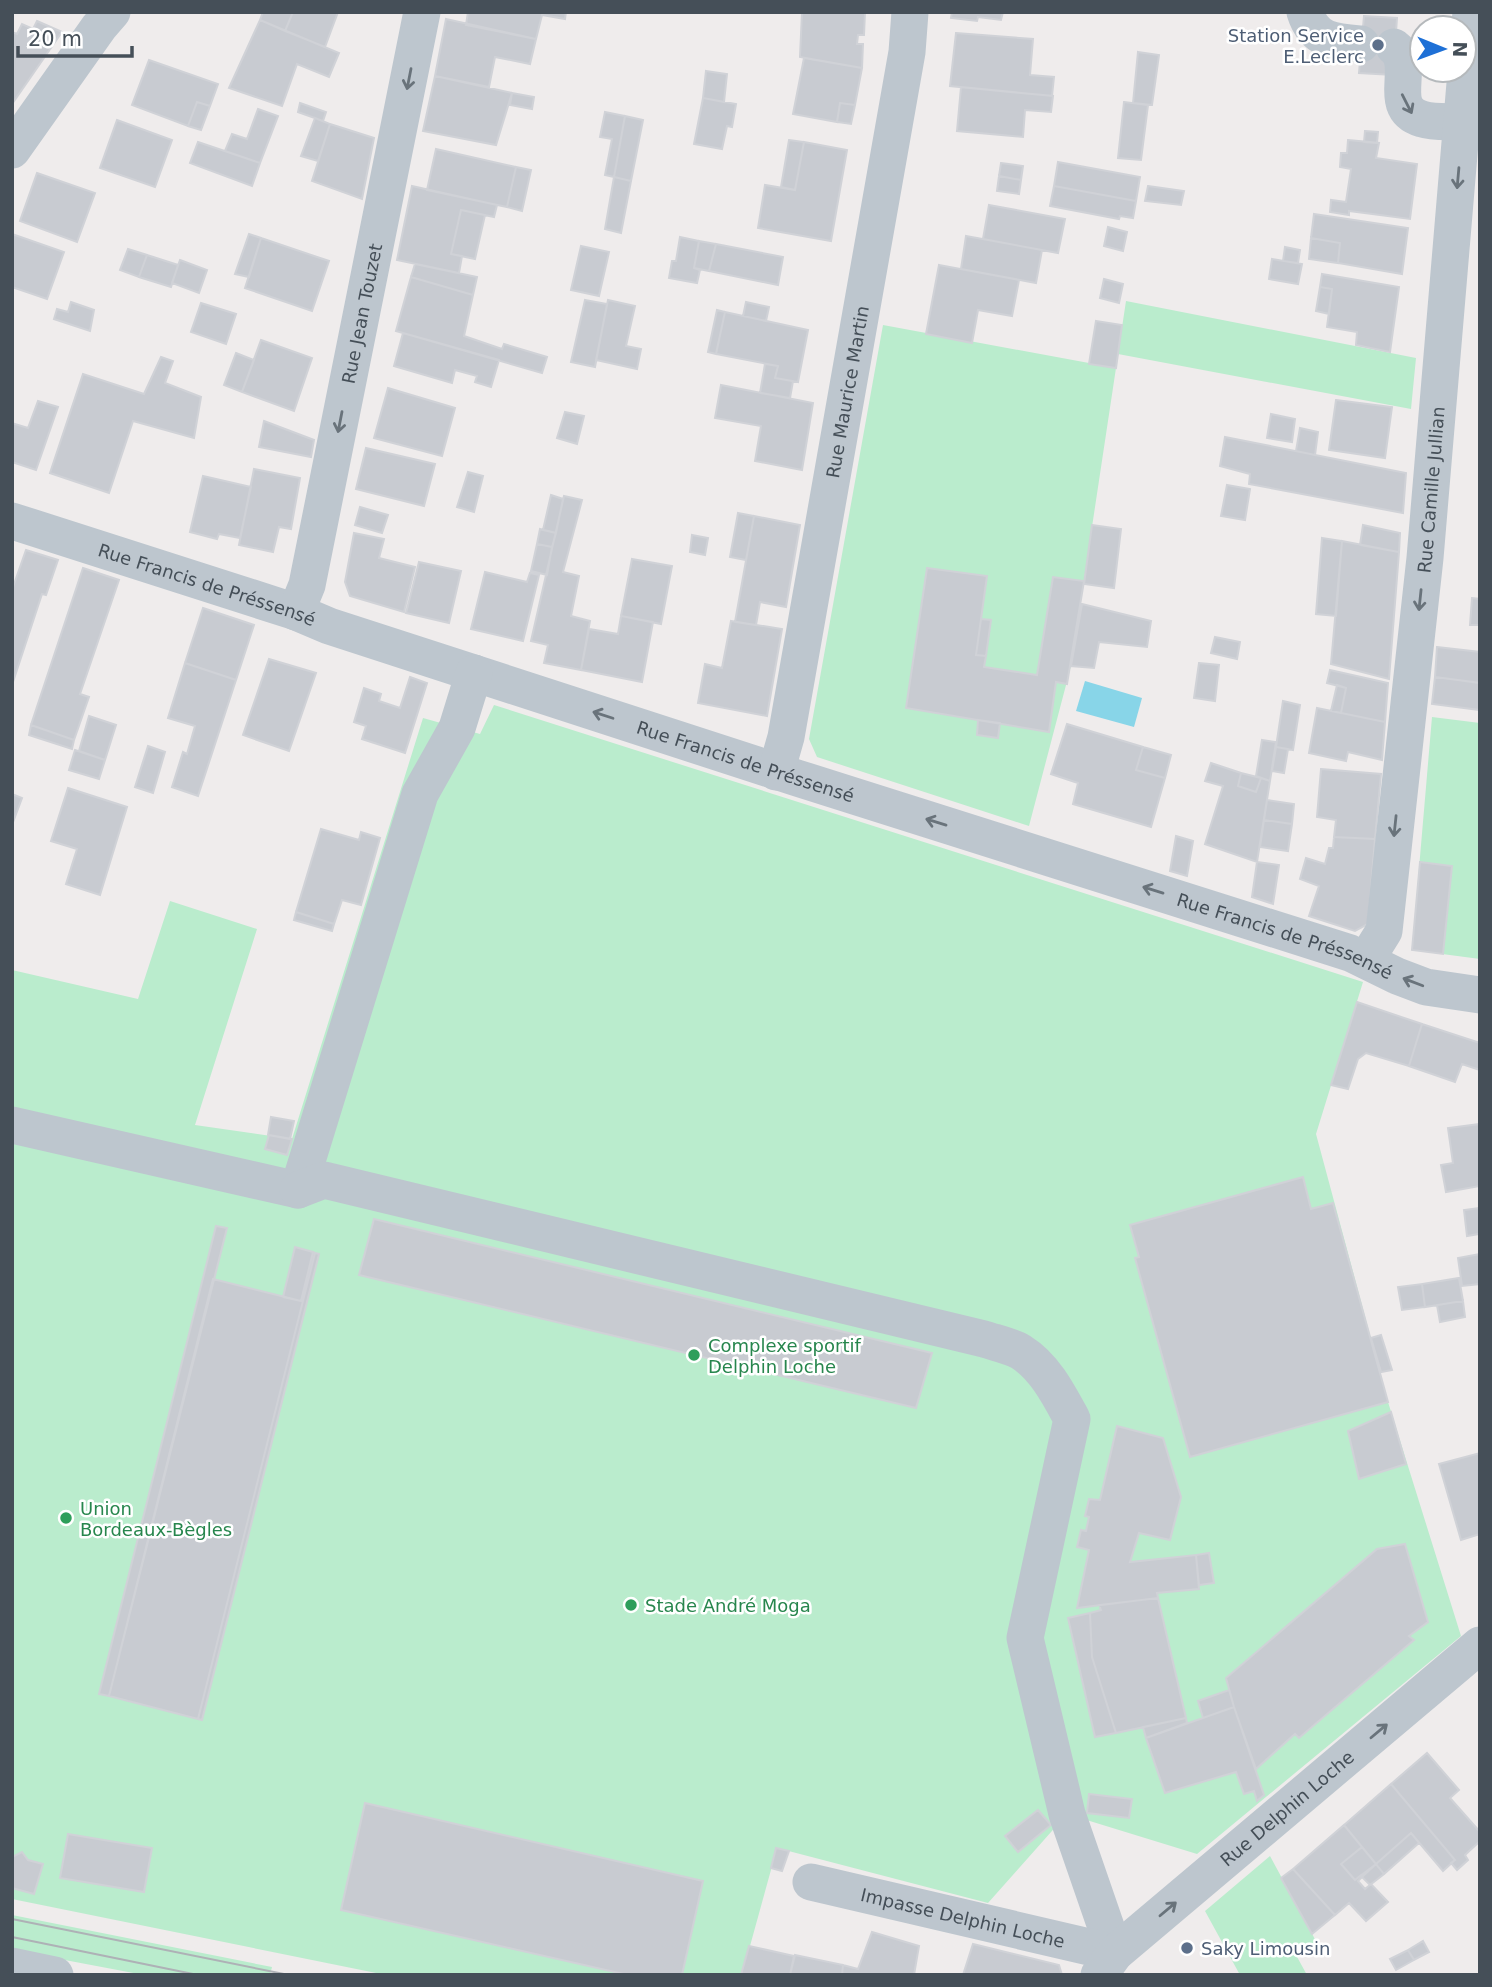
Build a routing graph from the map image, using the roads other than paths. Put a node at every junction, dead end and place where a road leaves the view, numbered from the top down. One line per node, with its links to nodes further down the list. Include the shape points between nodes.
1 (112, 12): 7 (street)
2 (422, 12): 9 (street, Rue Jean Touzet, one-way to 9, via 307,585)
3 (910, 12): 11 (street, Rue Maurice Martin, via 794,696)
4 (1304, 12): 6 (street, one-way to 6, via 1310,27 1323,37 1400,51 1404,62 1402,99 1411,114 1423,120)
5 (1471, 12): 6 (street, Rue Camille Jullian)
6 (1462, 122): 12 (street, Rue Camille Jullian, one-way to 12, via 1425,558 1384,931)
7 (12, 150)
8 (12, 520): 9 (street, Rue Francis de Préssensé)
9 (296, 612): 10 (street, Rue Francis de Préssensé)
10 (474, 673): 11 (street, Rue Francis de Préssensé, one-way to 10); 15 (street, via 457,728 420,794)
11 (776, 772): 12 (street, Rue Francis de Préssensé, one-way to 11)
12 (1366, 960): 13 (street, Rue Francis de Préssensé, one-way to 12, via 1426,987)
13 (1480, 995)
14 (12, 1125): 15 (street)
15 (298, 1190): 18 (street, via 324,1180 984,1339 1019,1351 1036,1364 1072,1419 1025,1638)
16 (1480, 1645): 18 (street, Rue Delphin Loche, one-way to 16)
17 (811, 1882): 18 (street, Impasse Delphin Loche)
18 (1107, 1964)
19 (12, 1966): 20 (street)
20 (55, 1975)

